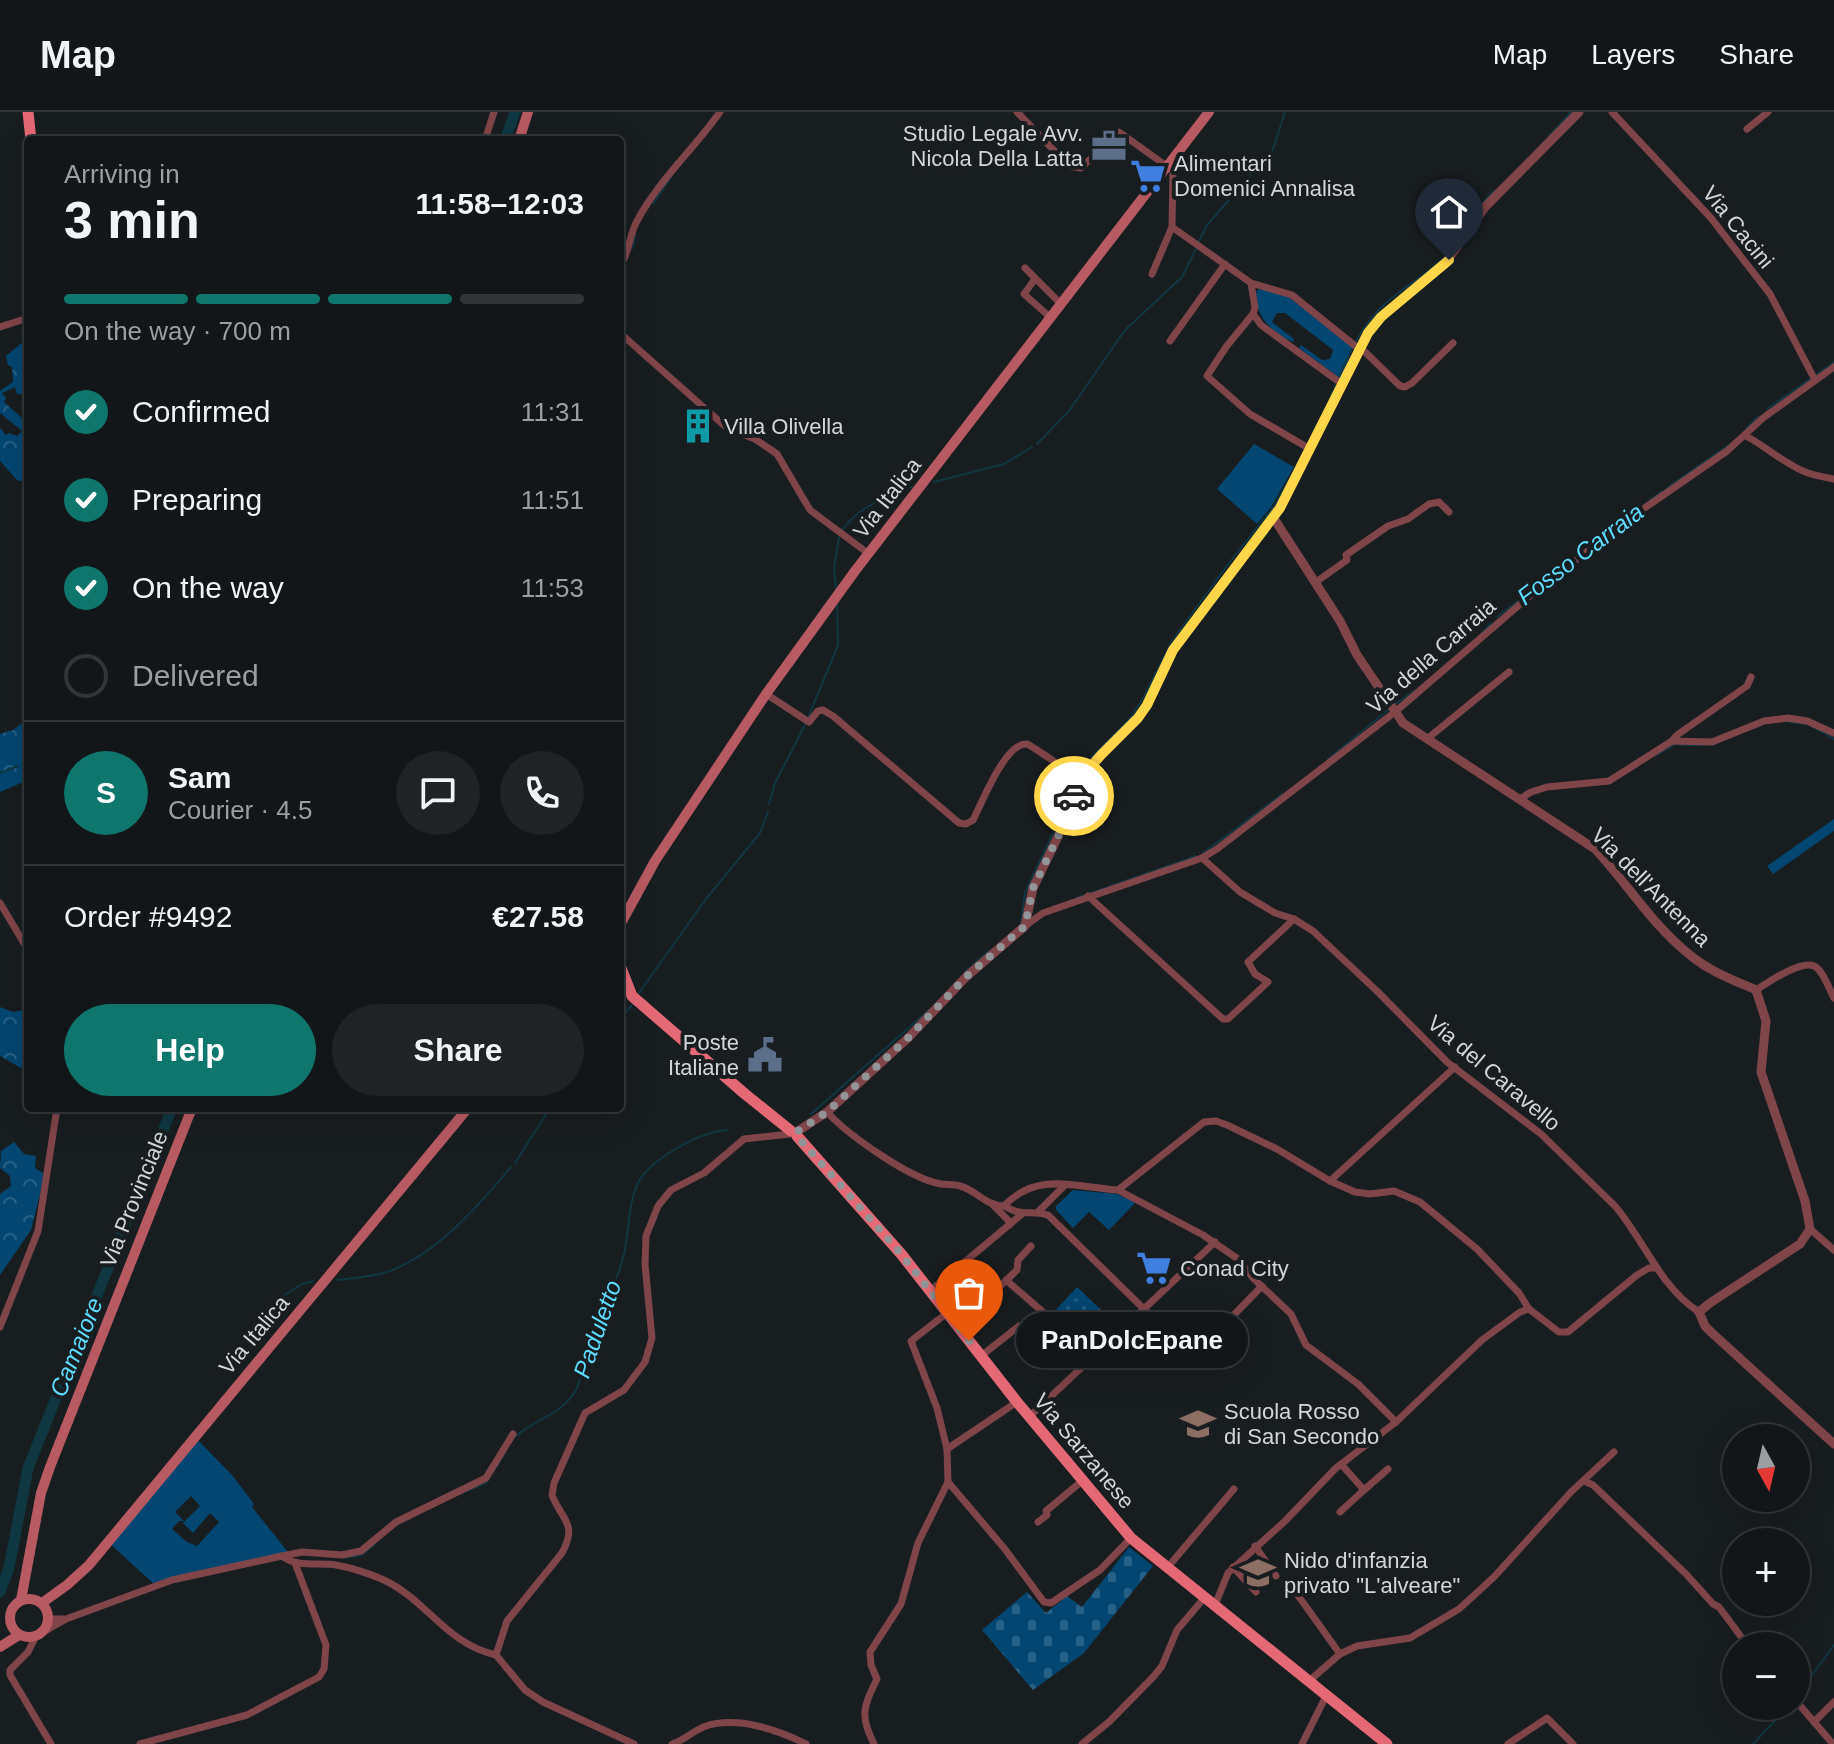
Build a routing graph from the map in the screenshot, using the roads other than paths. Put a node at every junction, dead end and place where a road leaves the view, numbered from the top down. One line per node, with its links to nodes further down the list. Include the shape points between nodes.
1 (28, 112): 11 (main road)
2 (494, 112): 12 (street)
3 (528, 112): 13 (main road)
4 (720, 112): 16 (street, via 637,220)
5 (1017, 112): 14 (street, via 1075,169 1119,132)
6 (1209, 112): 14 (main road, Via Italica)
7 (1579, 112): 30 (street, via 1485,207 1449,260)
8 (1612, 112): 32 (street, Via Cacini, via 1711,218 1770,294)
9 (1768, 112): 10 (street)
10 (1747, 129)
11 (31, 136)
12 (486, 136)
13 (520, 136)
14 (1168, 167): 15 (street, via 1175,185); 22 (main road, Via Italica)
15 (1172, 227): 17 (street); 19 (street)
16 (624, 260)
17 (1225, 264): 21 (street); 28 (street)
18 (1025, 268): 20 (street)
19 (1152, 274)
20 (1035, 279): 22 (street); 24 (street, via 1024,294)
21 (1251, 283): 23 (street); 30 (street, via 1292,295)
22 (1061, 304): 24 (main road, Via Italica)
23 (1253, 314): 33 (street); 35 (street, via 1207,376 1250,414)
24 (1051, 318): 39 (main road, Via Italica)
25 (24, 319): 26 (street)
26 (0, 327)
27 (624, 337): 39 (street, via 727,428 777,454 810,510)
28 (1170, 341)
29 (1453, 343): 30 (street, via 1405,387)
30 (1355, 346): 33 (street)
31 (1834, 367): 32 (street, Via della Carraia)
32 (1815, 380): 34 (street, Via della Carraia)
33 (1338, 382): 35 (street)
34 (1746, 436): 36 (street, via 1800,470); 44 (street, Via della Carraia, via 1533,593)
35 (1310, 449): 38 (street)
36 (1834, 479)
37 (1449, 512): 40 (street, via 1439,502 1429,504 1373,536)
38 (1273, 517): 40 (street, Via dell'Antenna); 48 (street, via 1173,650 1138,718)
39 (869, 554): 43 (main road, Via Italica)
40 (1316, 582): 44 (street, Via dell'Antenna)
41 (1509, 672): 46 (street)
42 (1751, 677): 47 (street, via 1747,686)
43 (766, 694): 48 (street, via 807,721 823,710 833,716 959,823 973,820 992,780 1020,745 1031,746); 53 (main road, Via Italica, via 655,861)
44 (1395, 712): 46 (street, Via dell'Antenna); 50 (street, Via della Carraia)
45 (1834, 733): 47 (street, via 1807,721 1778,719 1712,742)
46 (1427, 739): 49 (street, Via dell'Antenna)
47 (1672, 741): 49 (street, via 1609,781 1547,787)
48 (1077, 777): 55 (street, via 1067,818 1033,888)
49 (1520, 799): 58 (street, Via dell'Antenna, via 1595,849 1690,956)
50 (1202, 858): 51 (street, Via della Carraia); 54 (street, Via del Caravello, via 1240,892)
51 (1088, 896): 54 (street, via 1223,1019 1268,982 1248,962); 55 (street, Via della Carraia)
52 (0, 903): 56 (street)
53 (624, 919)
54 (1294, 919): 60 (street, Via del Caravello, via 1313,931)
55 (1025, 926): 64 (street)
56 (24, 943)
57 (624, 988): 65 (main road, Via Sarzanese)
58 (1756, 990): 59 (street, via 1810,965 1820,971); 74 (street, via 1766,1021 1761,1072)
59 (1834, 998)
60 (1455, 1067): 66 (street); 78 (street, Via del Caravello, via 1541,1134 1615,1206)
61 (56, 1112): 87 (street, via 38,1231)
62 (190, 1112): 116 (main road, Via Provinciale, via 41,1493)
63 (465, 1112): 118 (main road, Via Italica)
64 (827, 1112): 65 (street); 69 (street, via 898,1164 941,1184 960,1186)
65 (794, 1133): 81 (main road, Via Sarzanese); 125 (street, via 744,1139 704,1173 671,1190 654,1213 646,1236 652,1321 645,1362 631,1384 585,1413 552,1495 569,1523 568,1542 507,1621)
66 (1330, 1181): 68 (street, via 1216,1121 1204,1122); 82 (street, via 1360,1194 1394,1191 1420,1202 1494,1266)
67 (1065, 1185): 68 (street); 70 (street, via 1033,1185); 71 (street)
68 (1118, 1190): 75 (street)
69 (994, 1206): 70 (street); 73 (street)
70 (1004, 1206): 72 (street)
71 (1038, 1212): 72 (street); 83 (street, via 1062,1227)
72 (1022, 1214): 73 (street)
73 (1009, 1225): 81 (street)
74 (1810, 1229): 77 (street); 84 (street, via 1800,1244)
75 (1215, 1242): 80 (street); 83 (street)
76 (1031, 1246): 79 (street)
77 (1834, 1250)
78 (1655, 1268): 82 (street, via 1637,1275 1568,1332 1552,1329); 84 (street, Via del Caravello)
79 (1006, 1280): 88 (street); 90 (street, via 1051,1319)
80 (1262, 1286): 83 (street, via 1193,1357); 93 (street, via 1291,1314 1306,1345 1358,1384)
81 (930, 1291): 85 (main road, Via Sarzanese)
82 (1529, 1309): 93 (street, via 1482,1340)
83 (1146, 1310): 90 (street)
84 (1699, 1312): 95 (street, via 1712,1333)
85 (947, 1313): 88 (main road, Via Sarzanese); 96 (street, via 911,1341)
86 (1019, 1326): 89 (street)
87 (0, 1327)
88 (957, 1327): 89 (main road, Via Sarzanese)
89 (981, 1356): 91 (main road, Via Sarzanese)
90 (1089, 1363): 92 (street)
91 (1017, 1402): 92 (main road, Via Sarzanese); 96 (street)
92 (1029, 1417): 100 (main road, Via Sarzanese)
93 (1396, 1422): 98 (street)
94 (513, 1434): 109 (street, via 486,1478 396,1522 361,1551 302,1552)
95 (1834, 1444)
96 (947, 1449): 102 (street)
97 (1614, 1452): 101 (street)
98 (1341, 1464): 104 (street); 108 (street)
99 (1388, 1469): 104 (street)
100 (1082, 1481): 106 (street); 107 (main road, Via Sarzanese)
101 (1584, 1481): 121 (street, via 1686,1574); 124 (street, via 1459,1609 1410,1638 1357,1646)
102 (948, 1482): 107 (street, via 1047,1604 1100,1570); 136 (street, via 918,1543 901,1604 870,1652 877,1679 863,1712)
103 (1234, 1489): 111 (street)
104 (1364, 1490): 105 (street)
105 (1340, 1512)
106 (1038, 1522)
107 (1131, 1538): 111 (main road, Via Sarzanese)
108 (1255, 1546): 110 (street); 112 (street)
109 (288, 1560): 119 (street, via 172,1580); 125 (street, via 353,1568 384,1580 417,1600 461,1642); 132 (street, via 326,1645 319,1677 247,1715)
110 (1233, 1567): 113 (street); 117 (street)
111 (1167, 1568): 115 (main road, Via Sarzanese)
112 (1276, 1576)
113 (1256, 1589)
114 (1297, 1594): 124 (street)
115 (1205, 1597): 117 (main road, Via Sarzanese); 137 (street, via 1177,1630 1154,1676)
116 (25, 1599): 118 (main road); 120 (main road, via 11,1609)
117 (1215, 1605): 126 (main road, Via Sarzanese)
118 (46, 1611): 119 (street); 122 (main road)
119 (66, 1619): 122 (street)
120 (10, 1622): 122 (main road); 123 (main road)
121 (1738, 1632)
122 (31, 1637): 123 (main road); 131 (street, via 28,1652 10,1675)
123 (0, 1644)
124 (1340, 1654): 126 (street)
125 (496, 1655): 133 (street, via 525,1690 543,1702)
126 (1309, 1681): 127 (main road, Via Sarzanese)
127 (1326, 1696): 138 (street); 139 (main road, Via Sarzanese)
128 (1834, 1702): 130 (street)
129 (1810, 1717): 130 (street)
130 (1814, 1722): 142 (street)
131 (51, 1744)
132 (140, 1744)
133 (634, 1744)
134 (672, 1744): 135 (street, via 702,1727 727,1724 768,1727)
135 (806, 1744)
136 (874, 1744)
137 (1082, 1744)
138 (1302, 1744)
139 (1387, 1744)
140 (1508, 1744): 141 (street, via 1547,1718)
141 (1573, 1744)
142 (1833, 1744)

